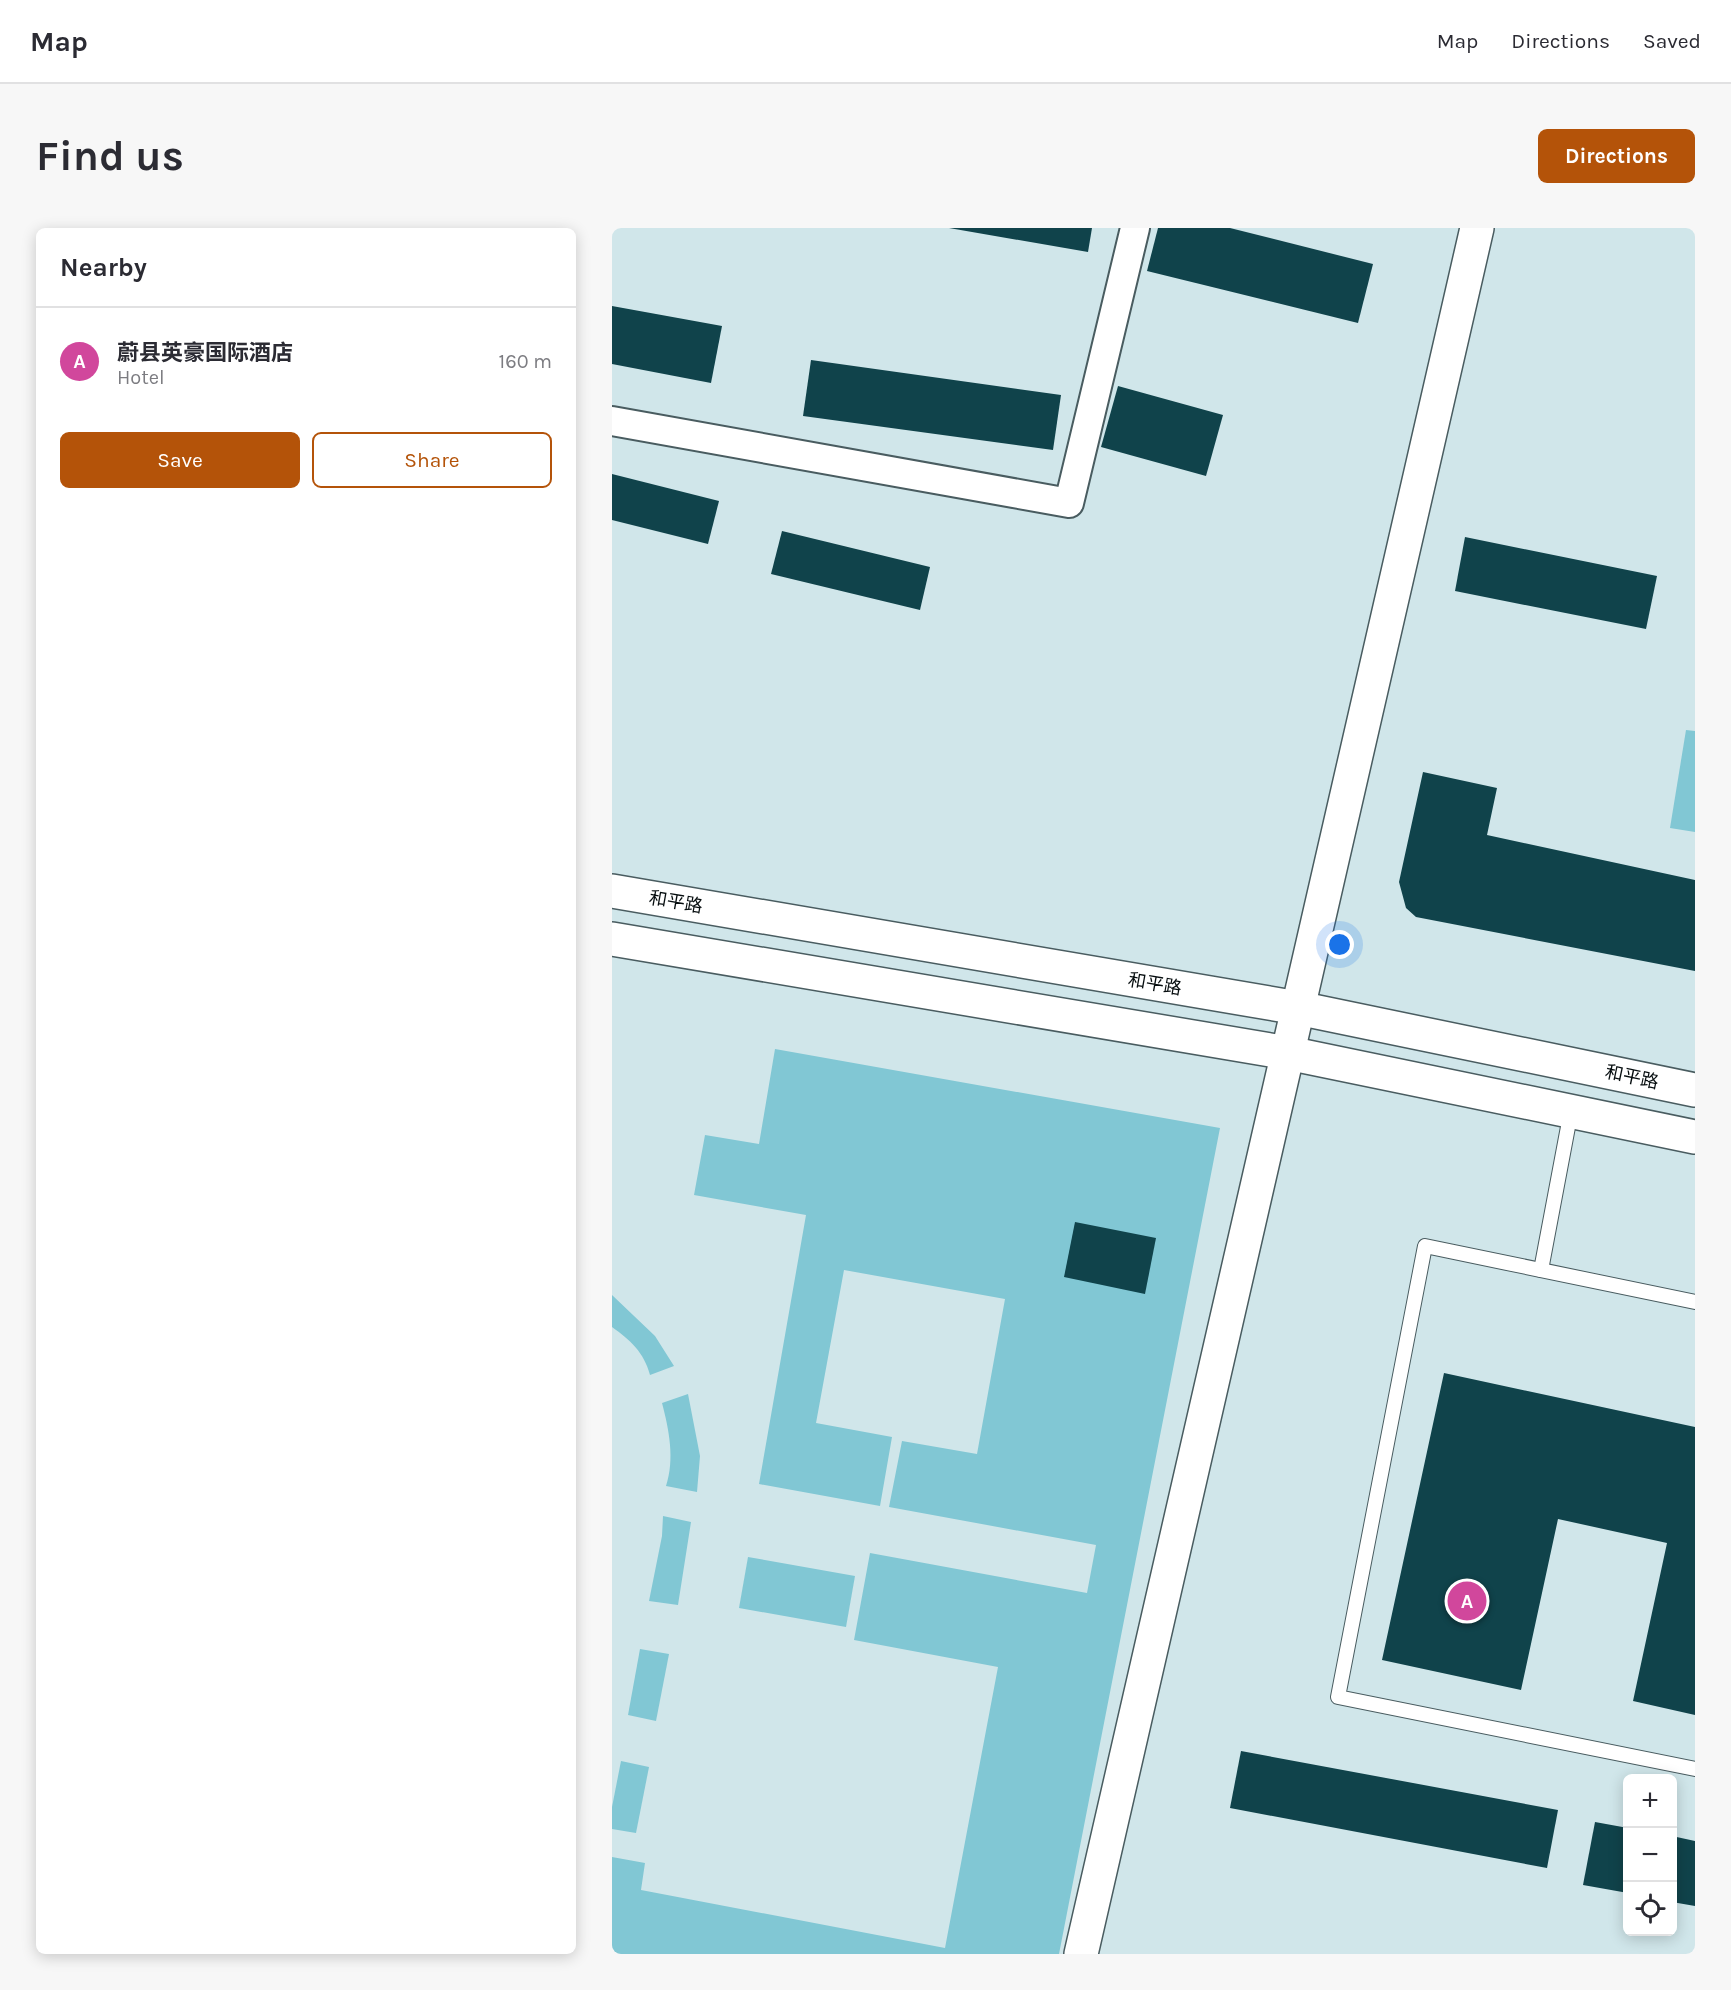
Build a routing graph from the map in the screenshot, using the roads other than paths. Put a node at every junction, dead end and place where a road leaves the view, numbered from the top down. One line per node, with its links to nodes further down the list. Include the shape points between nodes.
1 (1135, 228): 3 (street, via 1069,503)
2 (1477, 228): 6 (street)
3 (612, 421)
4 (612, 891): 6 (street, 和平路)
5 (612, 939): 7 (street)
6 (1298, 1008): 7 (street); 8 (street, 和平路)
7 (1288, 1053): 9 (street); 14 (street)
8 (1695, 1090)
9 (1571, 1112): 10 (street); 11 (lane)
10 (1695, 1137)
11 (1541, 1270): 12 (lane); 13 (lane, via 1425,1246 1338,1697)
12 (1695, 1302)
13 (1695, 1769)
14 (1081, 1954)

